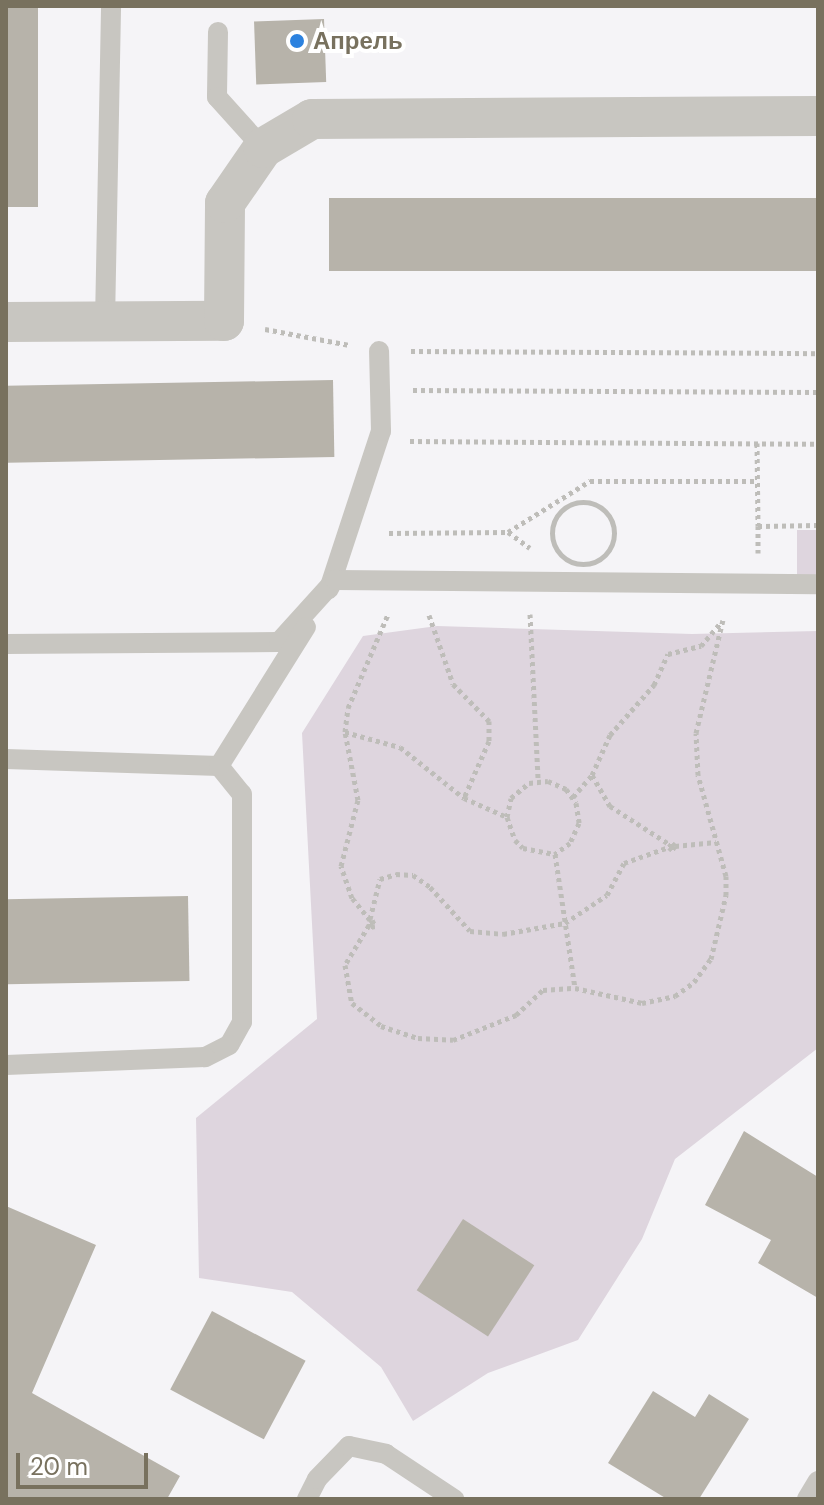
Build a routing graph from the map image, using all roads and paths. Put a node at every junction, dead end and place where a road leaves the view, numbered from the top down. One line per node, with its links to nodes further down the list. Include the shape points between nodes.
1 (111, 6): 7 (lane)
2 (218, 32): 4 (lane, via 217,97)
3 (818, 116): 4 (street, via 312,119)
4 (263, 148): 5 (street, via 225,203)
5 (224, 321): 7 (street); 8 (path)
6 (6, 322): 7 (street)
7 (105, 322)
8 (379, 351): 9 (path); 11 (lane)
9 (818, 353)
10 (818, 392): 11 (path, via 396,390)
11 (381, 431): 22 (lane)
12 (405, 441): 13 (path)
13 (757, 443): 14 (path); 16 (path)
14 (818, 444)
15 (590, 481): 16 (path); 17 (path); 20 (path, via 508,532)
16 (757, 481): 19 (path)
17 (591, 500): 17 (path, via 573,501 557,519 558,550 576,566 594,565 610,550 608,516)
18 (818, 525): 19 (path)
19 (758, 526): 24 (path)
20 (389, 533)
21 (388, 579): 22 (lane); 23 (lane); 29 (path, via 388,614 348,708); 35 (path, via 431,618 453,684 489,721 489,741)
22 (335, 580): 28 (lane, via 279,642); 31 (lane)
23 (528, 581): 25 (lane); 33 (path)
24 (757, 582): 25 (lane); 26 (lane)
25 (726, 583): 27 (path)
26 (818, 584)
27 (723, 620): 32 (path, via 701,646 668,654 654,685 610,735); 37 (path, via 696,733 698,775)
28 (6, 644)
29 (345, 732): 35 (path, via 400,747); 40 (path, via 358,800 341,866 352,898)
30 (6, 759): 31 (lane)
31 (219, 766): 43 (lane, via 242,794 242,1022 229,1045 205,1057)
32 (592, 775): 34 (path); 38 (path, via 610,806)
33 (538, 780): 34 (path, via 558,784); 36 (path, via 519,789)
34 (573, 797): 39 (path, via 578,813 575,834)
35 (464, 798): 36 (path)
36 (507, 817): 39 (path, via 523,848)
37 (716, 842): 38 (path); 42 (path, via 726,895 717,942 703,974 675,996 642,1003)
38 (671, 846): 41 (path, via 624,863 607,895)
39 (555, 854): 41 (path)
40 (370, 923): 41 (path, via 380,879 396,874 413,875 430,887 470,931 503,934); 42 (path, via 351,949 346,984 360,1014 398,1034 453,1040 516,1015 543,990)
41 (565, 923): 42 (path)
42 (575, 988)
43 (6, 1065)
44 (818, 1481): 47 (lane)
45 (307, 1499): 46 (lane, via 317,1479 349,1446 386,1454)
46 (454, 1499)
47 (807, 1499)

